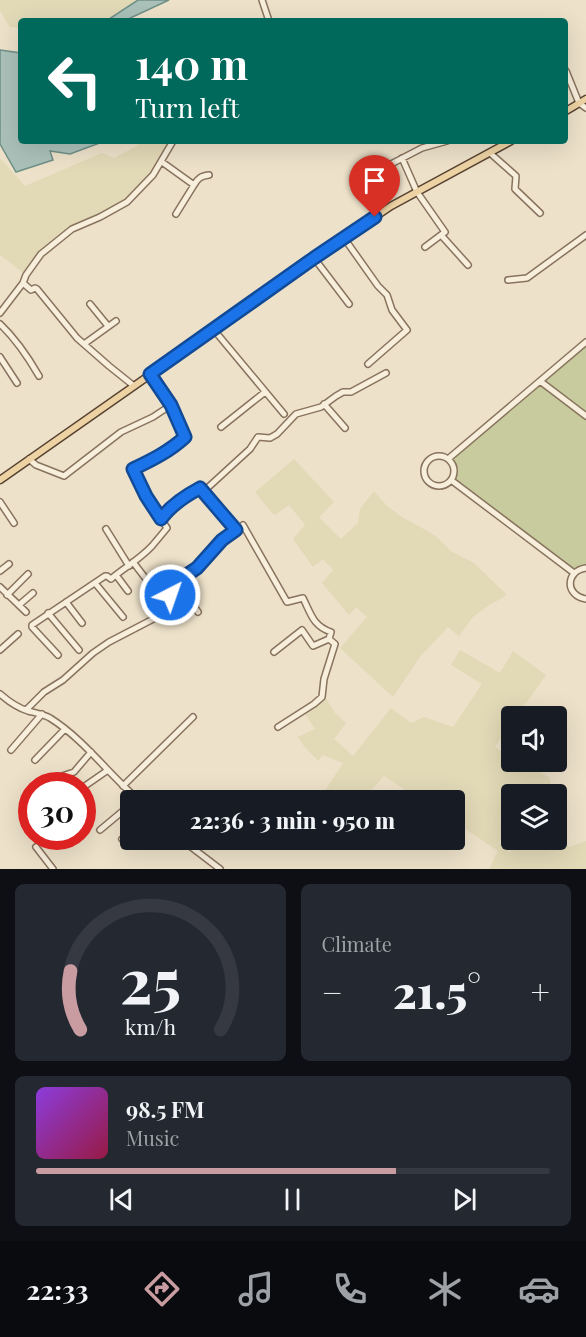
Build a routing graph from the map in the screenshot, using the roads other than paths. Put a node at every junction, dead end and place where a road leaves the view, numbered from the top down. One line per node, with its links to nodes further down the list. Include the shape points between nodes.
1 (262, 0): 2 (street)
2 (268, 18)
3 (568, 75): 4 (street)
4 (583, 101): 5 (street); 6 (main road)
5 (586, 108)
6 (568, 110)
7 (171, 144): 12 (street)
8 (436, 144): 11 (street)
9 (506, 144): 10 (main road)
10 (490, 153): 16 (main road); 17 (street, via 516,176 516,189)
11 (402, 158): 14 (street); 16 (street)
12 (162, 162): 15 (street); 26 (street, via 127,202 72,229 41,254)
13 (209, 175): 15 (street, via 201,176)
14 (369, 176)
15 (194, 185): 18 (street)
16 (417, 192): 19 (street, via 444,230); 21 (main road)
17 (540, 213)
18 (176, 214)
19 (441, 235): 22 (street); 24 (street)
20 (586, 235): 25 (street, via 527,278)
21 (344, 238): 23 (main road); 37 (street, via 387,295 392,310 407,330)
22 (425, 247)
23 (314, 258): 28 (street); 33 (main road)
24 (468, 265)
25 (508, 280)
26 (23, 283): 29 (street); 35 (street, via 31,290 37,289)
27 (90, 304): 32 (street)
28 (348, 304)
29 (0, 313)
30 (116, 321): 32 (street)
31 (0, 324): 40 (street)
32 (108, 326): 35 (street)
33 (214, 330): 39 (main road); 44 (street)
34 (586, 342): 41 (street)
35 (84, 344): 43 (street)
36 (0, 357): 42 (street)
37 (368, 364)
38 (386, 373): 45 (street)
39 (150, 374): 43 (main road); 46 (street)
40 (39, 376)
41 (540, 381): 48 (street); 52 (street)
42 (17, 383)
43 (134, 386): 51 (main road)
44 (265, 392): 47 (street); 49 (street)
45 (324, 404): 50 (street); 55 (street, via 296,414 270,438 258,437)
46 (171, 405): 51 (street, via 121,432 64,476); 57 (street, via 185,437 133,469)
47 (284, 414)
48 (586, 416)
49 (222, 427)
50 (345, 428)
51 (29, 459): 53 (main road)
52 (448, 459): 54 (street, via 454,469); 54 (street, via 431,457 423,472 434,485)
53 (0, 480)
54 (451, 480): 65 (street)
55 (203, 492): 57 (street, via 200,488 187,495); 60 (street)
56 (0, 502): 58 (street)
57 (161, 519): 62 (street, via 167,528)
58 (14, 523)
59 (106, 530): 62 (street)
60 (236, 530): 69 (street, via 197,568); 84 (street, via 243,525 287,603 303,598 317,624 331,632)
61 (9, 564): 64 (street)
62 (131, 564): 67 (street); 68 (street)
63 (586, 568): 65 (street)
64 (0, 571)
65 (574, 573): 75 (street, via 571,590)
66 (28, 574): 74 (street)
67 (116, 575): 70 (street, via 111,579 106,575); 72 (street)
68 (146, 579)
69 (177, 581): 79 (street); 90 (street, via 170,586 170,602 159,616 101,648)
70 (95, 582): 76 (street); 81 (street)
71 (0, 587): 74 (street)
72 (128, 591)
73 (33, 593): 77 (street)
74 (7, 595): 77 (street)
75 (586, 599)
76 (66, 602): 80 (street); 82 (street)
77 (19, 605): 78 (street)
78 (26, 612)
79 (198, 612)
80 (48, 613): 86 (street); 88 (street, via 32,626)
81 (123, 617)
82 (82, 623)
83 (18, 634): 85 (street)
84 (329, 639): 87 (street, via 313,646 302,630); 93 (street, via 335,645 322,697)
85 (0, 650)
86 (79, 650)
87 (274, 652)
88 (58, 655)
89 (0, 694): 90 (street)
90 (26, 710): 91 (street)
91 (42, 714): 94 (street); 95 (street)
92 (193, 717): 101 (street)
93 (278, 727)
94 (65, 729): 96 (street); 97 (street)
95 (11, 750)
96 (91, 752): 98 (street); 99 (street)
97 (35, 760)
98 (108, 770): 100 (street); 101 (street)
99 (74, 772)
100 (96, 778)
101 (123, 786): 102 (street)
102 (127, 790)
103 (120, 813): 104 (street)
104 (100, 830)
105 (38, 850): 107 (street)
106 (195, 850): 108 (street)
107 (52, 869)
108 (220, 869)

